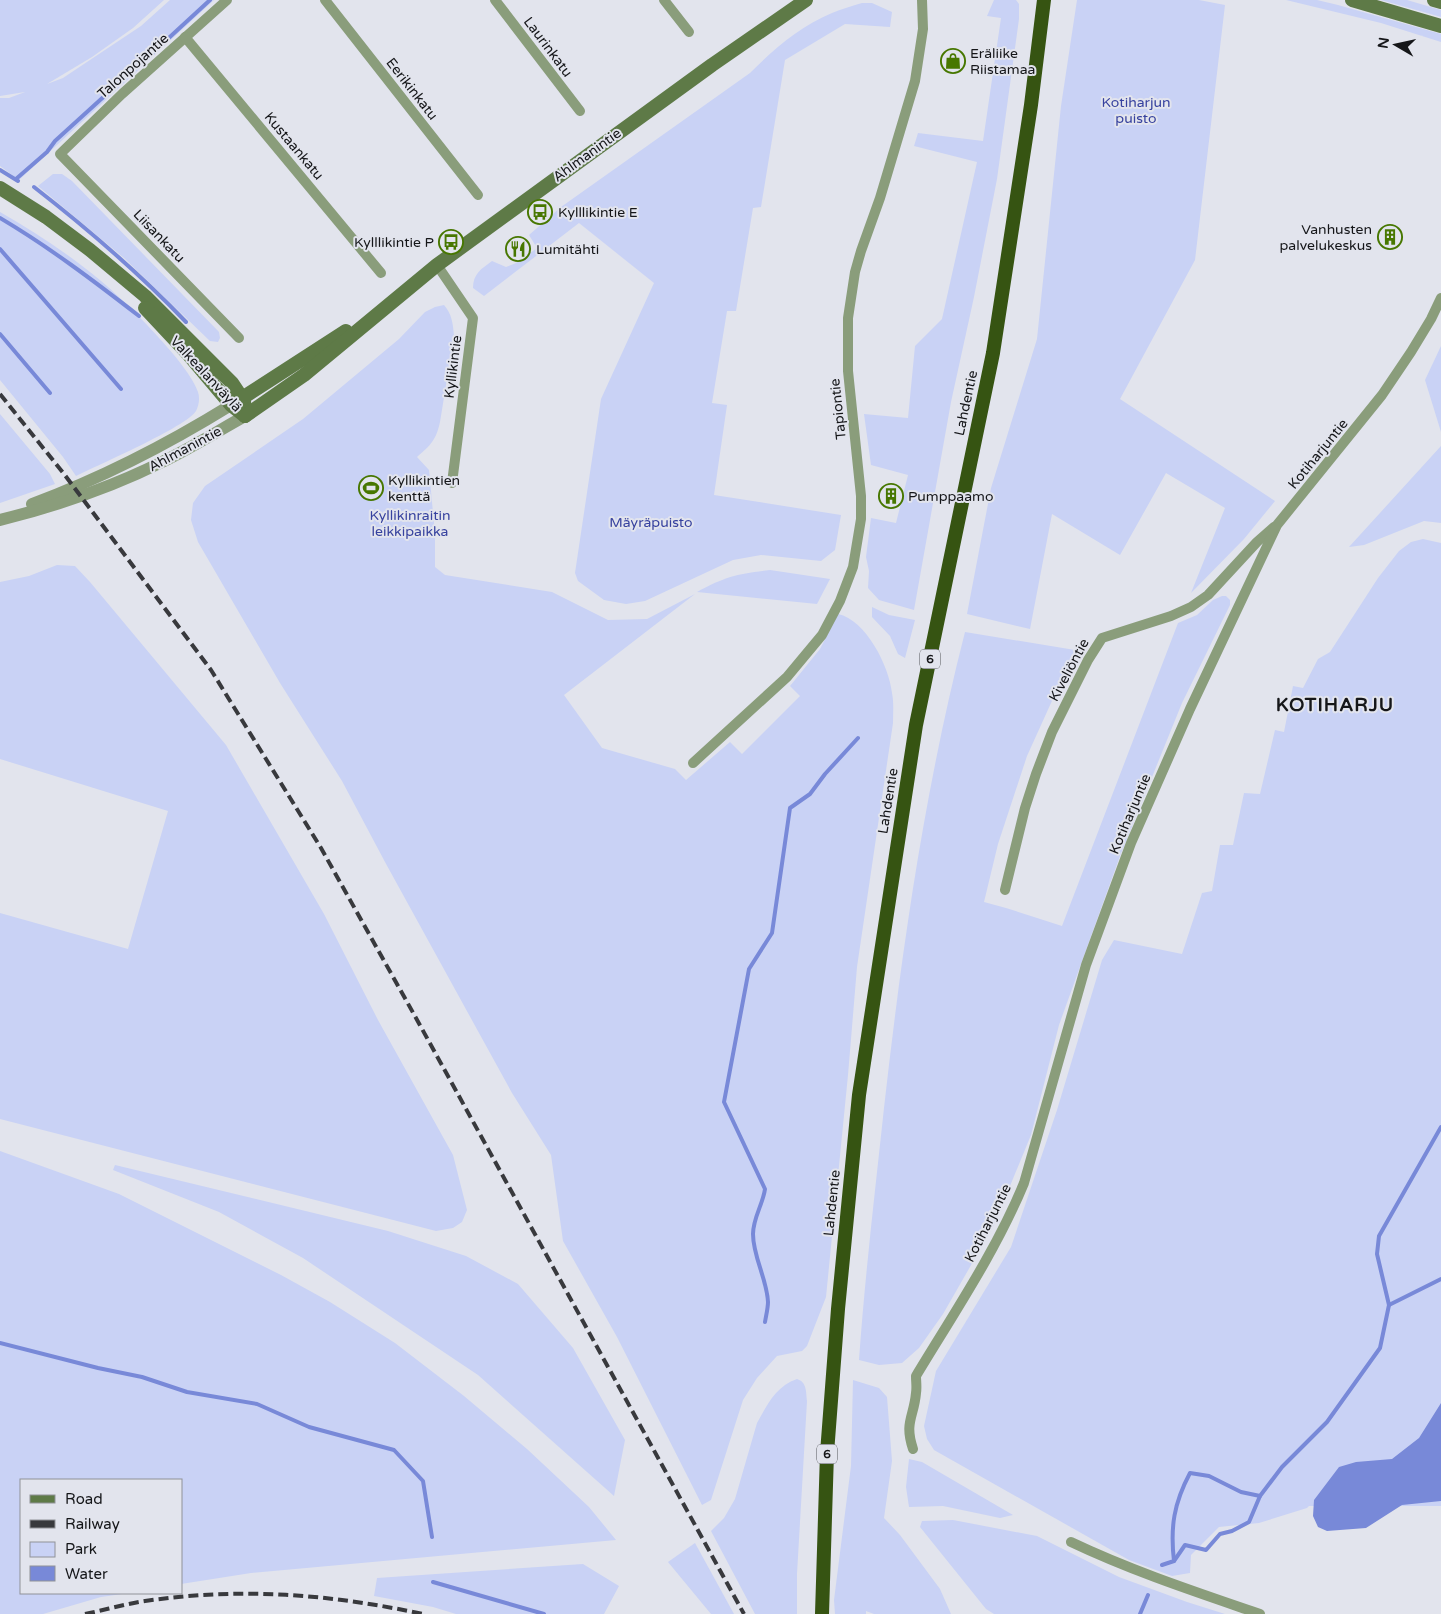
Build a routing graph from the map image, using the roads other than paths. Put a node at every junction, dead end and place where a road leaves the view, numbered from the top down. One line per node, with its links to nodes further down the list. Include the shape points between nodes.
1 (227, 0): 15 (street, Talonpojantie)
2 (325, 0): 19 (street, Eerikinkatu)
3 (495, 0): 16 (street, Laurinkatu)
4 (664, 0): 14 (street)
5 (806, 0): 12 (main road, Ahlmanintie)
6 (816, 0): 12 (main road, Ahlmanintie)
7 (922, 0): 31 (street, Tapiontie, via 915,81 855,272 848,318 848,371 861,496 861,519 853,567 822,635 787,677)
8 (1352, 0): 13 (main road)
9 (1434, 0): 10 (main road)
10 (1441, 2)
11 (1043, 6): 35 (highway, Lahdentie / 6, via 993,352 916,724 859,1095 827,1453)
12 (783, 16): 20 (main road, Ahlmanintie)
13 (1441, 26)
14 (689, 32)
15 (185, 37): 17 (street, Talonpojantie); 21 (street, Kustaankatu)
16 (580, 111)
17 (60, 154): 24 (street, Liisankatu)
18 (0, 188): 25 (main road, Valkealanväylä, via 46,217 100,262)
19 (478, 195)
20 (437, 265): 23 (main road, Ahlmanintie); 27 (street, Kyllikintie, via 472,318)
21 (381, 273)
22 (1441, 298): 30 (street, Kotiharjuntie, via 1382,395)
23 (394, 299): 25 (main road, Ahlmanintie); 26 (main road, Ahlmanintie, via 304,375)
24 (239, 338)
25 (237, 401): 26 (main road, Valkealanväylä); 28 (street, Ahlmanintie, via 138,458)
26 (246, 416): 29 (street, Ahlmanintie, via 134,476 67,501)
27 (452, 483)
28 (0, 515)
29 (0, 520)
30 (1277, 525): 32 (street, Kiveliöntie, via 1208,595 1191,607 1102,638 1052,732 1025,808); 33 (street, Kotiharjuntie, via 1190,708 1131,843 1086,965 1027,1174 1012,1214 916,1376 916,1394 909,1424)
31 (693, 764)
32 (1005, 890)
33 (913, 1449)
34 (1071, 1542): 36 (street, via 1182,1588)
35 (822, 1614)
36 (1260, 1614)

